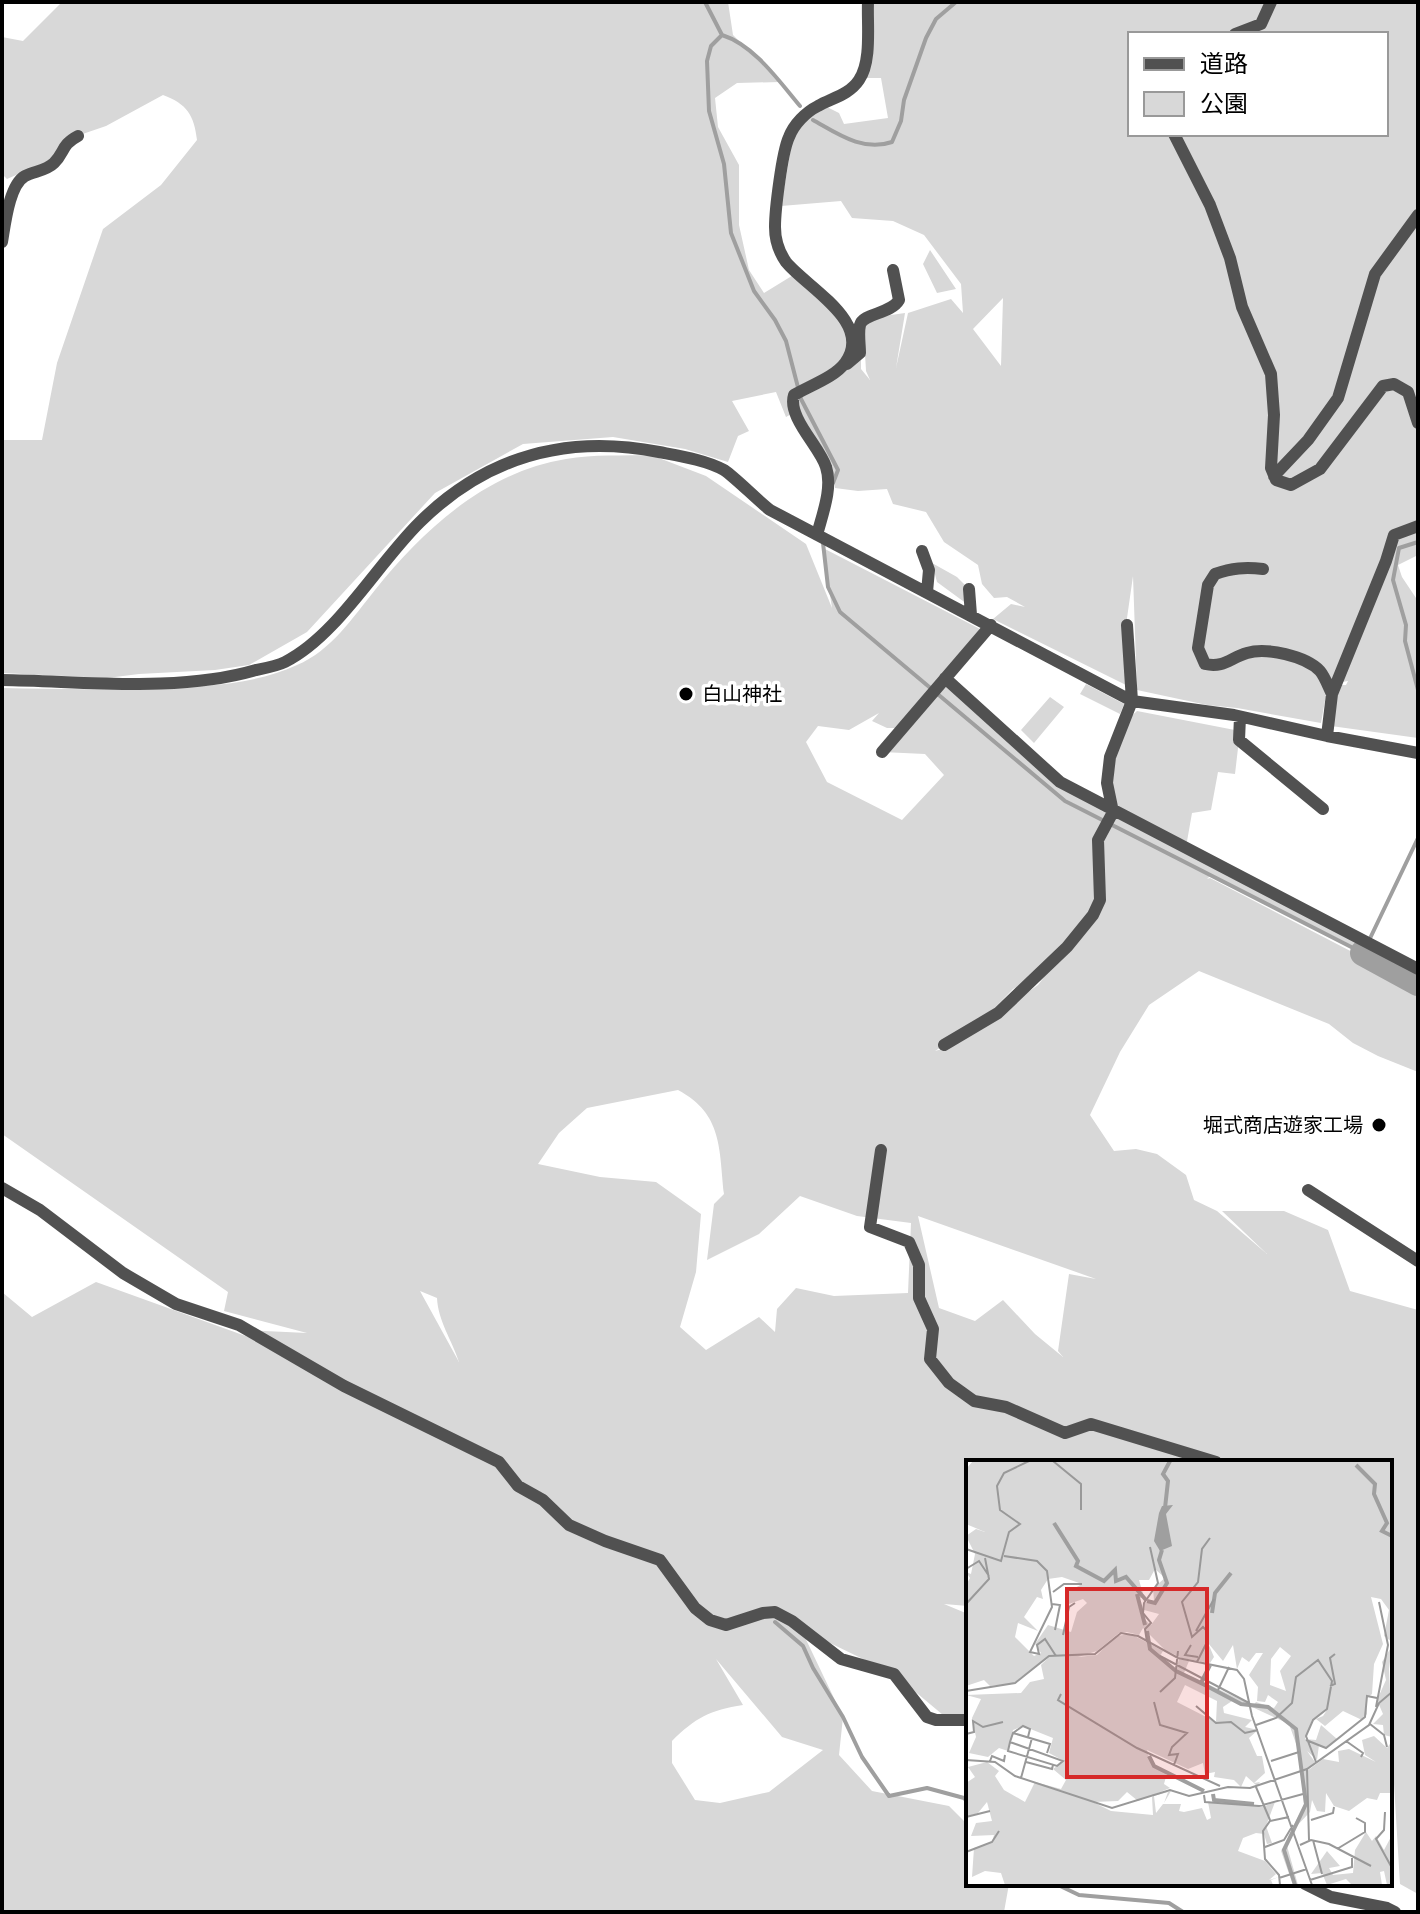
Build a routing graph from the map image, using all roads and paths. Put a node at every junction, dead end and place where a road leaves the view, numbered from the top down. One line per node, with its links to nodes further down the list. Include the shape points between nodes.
1 (868, 2): 9 (street, via 860,79 794,127 787,140 775,223 776,241 786,261 849,326 852,340)
2 (1271, 2): 3 (street, via 1261,24)
3 (1240, 32)
4 (78, 136): 7 (street, via 65,143 55,162 17,184)
5 (1175, 136): 11 (street, via 1210,205 1242,307 1271,374)
6 (1418, 215): 11 (street, via 1375,274 1338,398)
7 (2, 242)
8 (893, 270): 9 (street, via 899,300 890,310 863,319 860,353)
9 (844, 365): 13 (street, via 792,401 826,466)
10 (1418, 423): 11 (street, via 1408,392 1394,384 1383,386 1320,469 1291,485)
11 (1274, 476)
12 (1418, 526): 23 (street, via 1394,535)
13 (823, 538): 17 (street); 21 (street, via 770,510 724,471 707,464 643,449 551,449 499,466 448,497 418,523 315,642 285,662 207,681)
14 (922, 551): 17 (street, via 929,570)
15 (1263, 569): 23 (street, via 1232,569 1215,574 1208,585 1198,648 1205,664 1217,666 1268,650 1312,664)
16 (969, 589): 18 (street)
17 (927, 592): 18 (street)
18 (971, 615): 19 (street)
19 (991, 625): 22 (street); 24 (street)
20 (1127, 625): 24 (street)
21 (2, 680)
22 (943, 680): 27 (street); 30 (street, via 1060,782)
23 (1332, 694): 26 (street)
24 (1132, 701): 25 (street); 30 (street, via 1110,757)
25 (1240, 717): 26 (street); 29 (street, via 1239,740)
26 (1327, 736): 28 (street)
27 (882, 752)
28 (1418, 753)
29 (1323, 809)
30 (1112, 814): 31 (street); 32 (street, via 1098,840 1100,900 1093,915 998,1013)
31 (1418, 969)
32 (944, 1045)
33 (881, 1150): 37 (street, via 870,1227 909,1242 919,1265 919,1298 933,1329 930,1359 949,1383 974,1401 1006,1407 1065,1433 1091,1424)
34 (2, 1188): 38 (street, via 176,1304 239,1325 344,1386 499,1462 518,1486 543,1500 569,1525 660,1560 710,1620 726,1625 775,1612 841,1659 894,1674 927,1717)
35 (1308, 1190): 36 (street)
36 (1418, 1261)
37 (1209, 1460)
38 (966, 1720)
39 (1309, 1886): 40 (street, via 1331,1897)
40 (1395, 1912)

